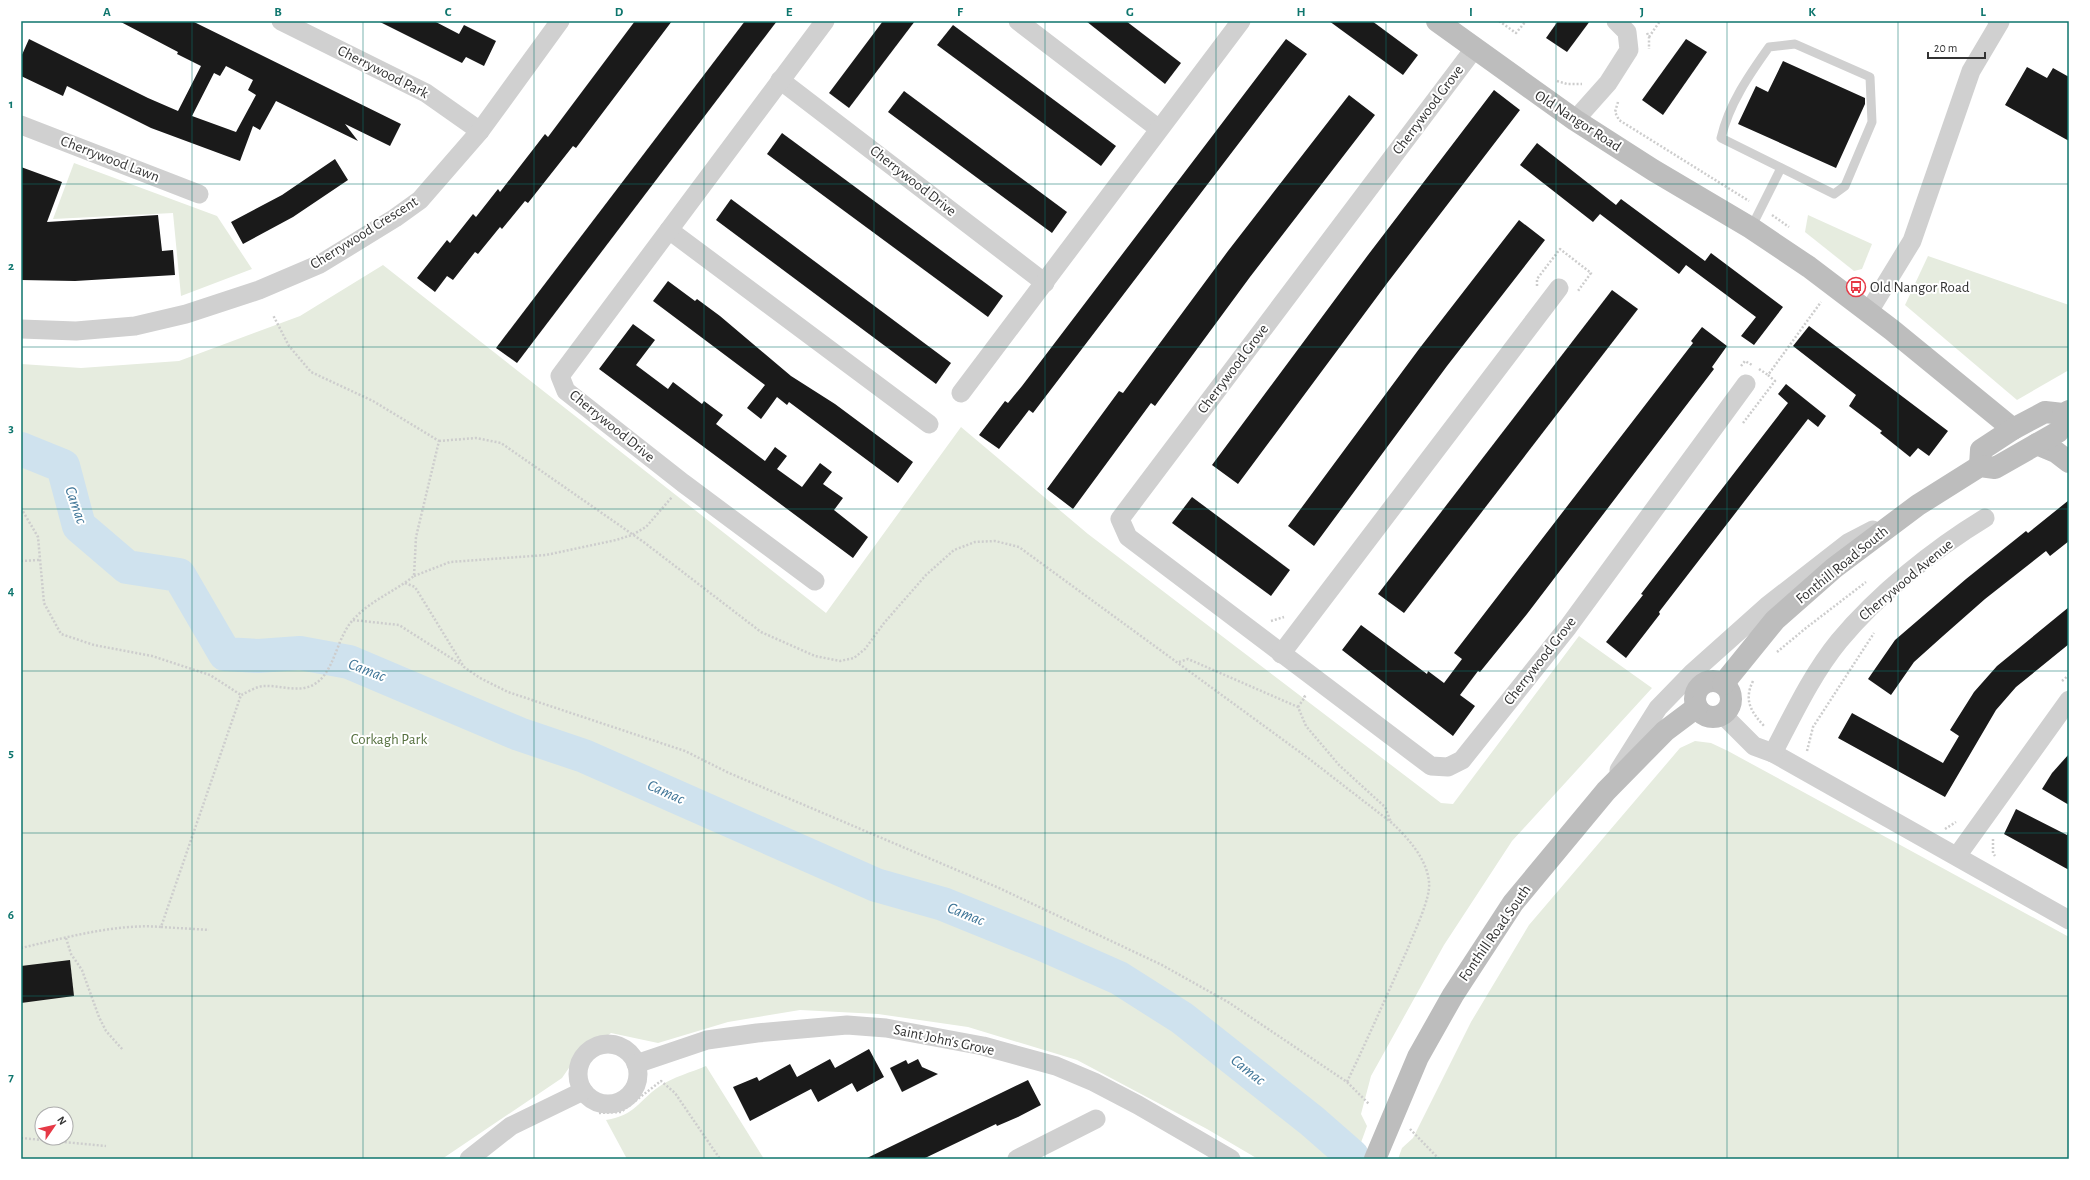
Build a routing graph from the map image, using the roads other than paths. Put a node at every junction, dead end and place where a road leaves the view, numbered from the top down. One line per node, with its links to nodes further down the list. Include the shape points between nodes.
1 (281, 21): 14 (street, Cherrywood Park, via 426,93)
2 (560, 21): 14 (street, Cherrywood Crescent)
3 (825, 21): 10 (street, Cherrywood Drive)
4 (1018, 21): 13 (street)
5 (1241, 21): 13 (street)
6 (1437, 21): 9 (main road, Old Nangor Road)
7 (1616, 21): 11 (street, via 1627,32 1630,50 1608,83)
8 (1997, 21): 21 (street, via 2000,22 1971,71 1912,242)
9 (1474, 49): 11 (main road, Old Nangor Road); 34 (street, Cherrywood Grove, via 1120,519 1128,536)
10 (780, 80): 18 (street, Cherrywood Drive); 19 (street, Cherrywood Drive)
11 (1575, 120): 17 (main road, Old Nangor Road)
12 (21, 126): 16 (street, Cherrywood Lawn)
13 (1159, 129): 19 (street)
14 (480, 131): 22 (street, Cherrywood Crescent, via 420,200 320,264 259,290 186,314 135,326 76,331)
15 (1781, 168): 15 (lane, via 1834,194 1845,186 1872,122 1870,77 1795,44 1769,47 1747,78 1724,124 1721,138); 17 (lane)
16 (199, 194)
17 (1751, 228): 21 (main road, Old Nangor Road, via 1809,267)
18 (669, 230): 26 (street); 33 (street, Cherrywood Drive, via 560,376 566,391 683,483)
19 (1045, 283): 24 (street)
20 (1559, 288): 34 (street)
21 (1868, 313): 27 (main road, Old Nangor Road)
22 (21, 329)
23 (1743, 375): 34 (street, Cherrywood Grove, via 1568,627 1462,760 1448,767 1431,766)
24 (961, 393)
25 (2066, 412): 27 (main road, via 2045,412); 28 (main road, via 2061,430)
26 (929, 424)
27 (2013, 429): 30 (main road, via 1981,450)
28 (2037, 444): 29 (main road, via 2056,452); 30 (main road, via 1995,468)
29 (2069, 462)
30 (1980, 466): 31 (main road, Fonthill Road South)
31 (1918, 505): 35 (main road, Fonthill Road South, via 1834,568 1775,620); 40 (street, via 1848,543 1736,632 1658,708)
32 (1985, 518): 39 (street, Cherrywood Avenue, via 1928,558 1869,608 1839,641 1810,683)
33 (815, 581)
34 (1281, 654)
35 (1723, 684): 37 (main road, via 1710,682 1700,687 1696,697); 38 (main road, via 1729,690 1732,699)
36 (2063, 692): 41 (street)
37 (1697, 708): 38 (main road, via 1713,718); 40 (main road, Fonthill Road South, via 1665,731)
38 (1723, 715): 39 (street, via 1754,746)
39 (1773, 753): 41 (street)
40 (1606, 791): 49 (main road, Fonthill Road South, via 1513,903 1453,995 1418,1057)
41 (1958, 856): 42 (street)
42 (2069, 920)
43 (636, 1064): 44 (street, via 634,1087 625,1098 617,1102 598,1102); 44 (street, via 624,1049 611,1044 596,1046 588,1051 578,1068); 48 (street, Saint John's Grove, via 707,1040 847,1025 886,1028 983,1046 1056,1066 1138,1105)
44 (583, 1091): 46 (street, via 511,1126)
45 (1096, 1119): 47 (street)
46 (469, 1159)
47 (1017, 1159)
48 (1231, 1159)
49 (1375, 1159)

